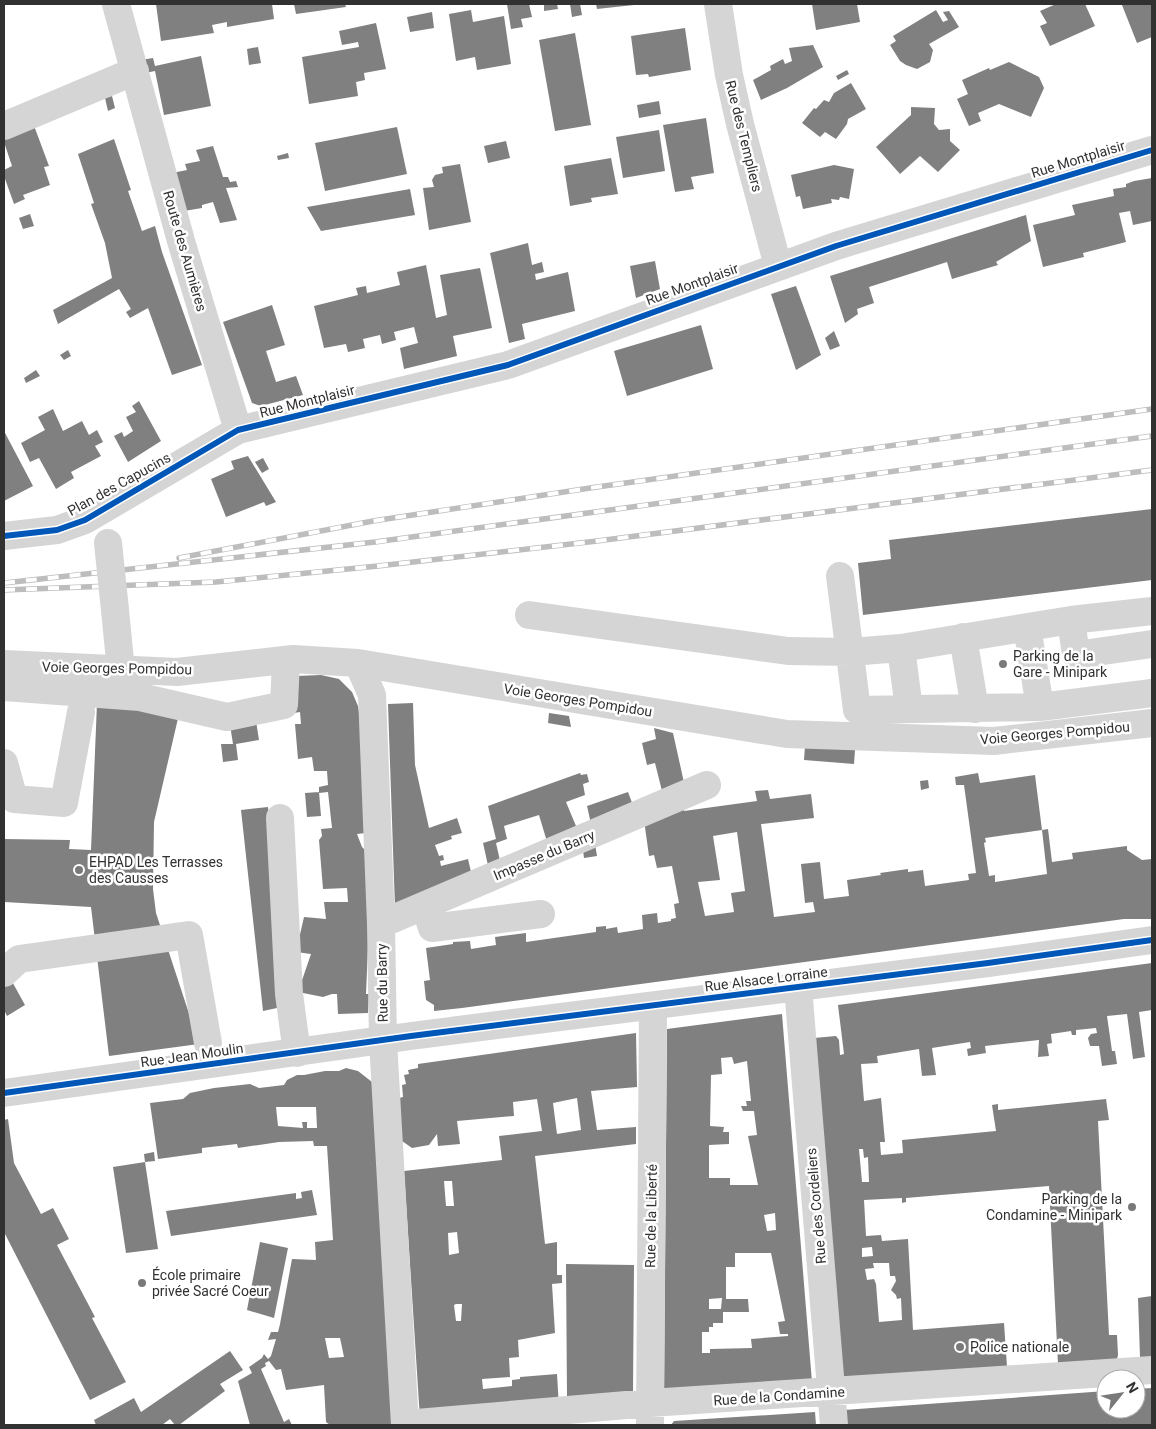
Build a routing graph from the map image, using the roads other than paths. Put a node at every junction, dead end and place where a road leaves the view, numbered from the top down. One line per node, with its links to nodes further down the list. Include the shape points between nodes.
1 (116, 4): 3 (street, Route des Aumières)
2 (718, 4): 6 (street, Rue des Templiers, via 740,124)
3 (134, 71): 4 (street); 7 (street, Route des Aumières)
4 (4, 126)
5 (1152, 150): 6 (street, Rue Montplaisir)
6 (778, 266): 7 (street, Rue Montplaisir, via 508,364)
7 (238, 430): 8 (street, Plan des Capucins)
8 (102, 511): 9 (street, Plan des Capucins, via 57,530); 22 (street, Plan des Capucins, bridge)
9 (4, 536)
10 (840, 576): 18 (street)
11 (1152, 611): 13 (street)
12 (529, 615): 18 (street, via 788,651)
13 (1071, 620): 14 (street); 16 (street, via 1076,655)
14 (1027, 627): 15 (street); 25 (street)
15 (964, 637): 17 (street); 27 (street)
16 (1152, 644)
17 (901, 648): 18 (street); 26 (street)
18 (850, 652): 26 (street, via 857,710)
19 (286, 660): 20 (street, Voie Georges Pompidou); 22 (street, Voie Georges Pompidou, via 178,672); 23 (street, via 284,705 227,717 140,697)
20 (358, 663): 29 (street, Voie Georges Pompidou, via 788,734 994,741); 35 (street, Rue du Barry, via 372,695)
21 (4, 664): 22 (street, Voie Georges Pompidou)
22 (121, 670)
23 (4, 687)
24 (1152, 694): 25 (street)
25 (1040, 707): 27 (street)
26 (908, 709): 27 (street)
27 (975, 709)
28 (82, 712): 30 (street, via 64,803 14,799)
29 (1152, 723)
30 (4, 763)
31 (707, 786): 33 (street, Impasse du Barry)
32 (280, 818): 42 (street, via 289,994)
33 (424, 906): 34 (street, via 432,928); 35 (street, Impasse du Barry)
34 (541, 914)
35 (381, 924): 40 (street, Rue du Barry)
36 (1152, 940): 38 (street, Rue Alsace Lorraine)
37 (4, 973): 41 (street, via 19,959 190,935)
38 (798, 988): 39 (street, Rue Alsace Lorraine); 45 (street, Rue des Cordeliers)
39 (653, 1006): 40 (street, Rue Alsace Lorraine); 46 (street, Rue de la Liberté)
40 (383, 1041): 42 (street, Rue Jean Moulin); 47 (street, Rue du Barry)
41 (208, 1043)
42 (297, 1053): 43 (street, Rue Jean Moulin)
43 (4, 1094)
44 (1152, 1370): 45 (street, Rue de la Condamine)
45 (831, 1392): 46 (street, Rue de la Condamine); 48 (street, Rue des Cordeliers)
46 (650, 1414): 47 (street, Rue de la Condamine)
47 (405, 1424)
48 (834, 1425)

